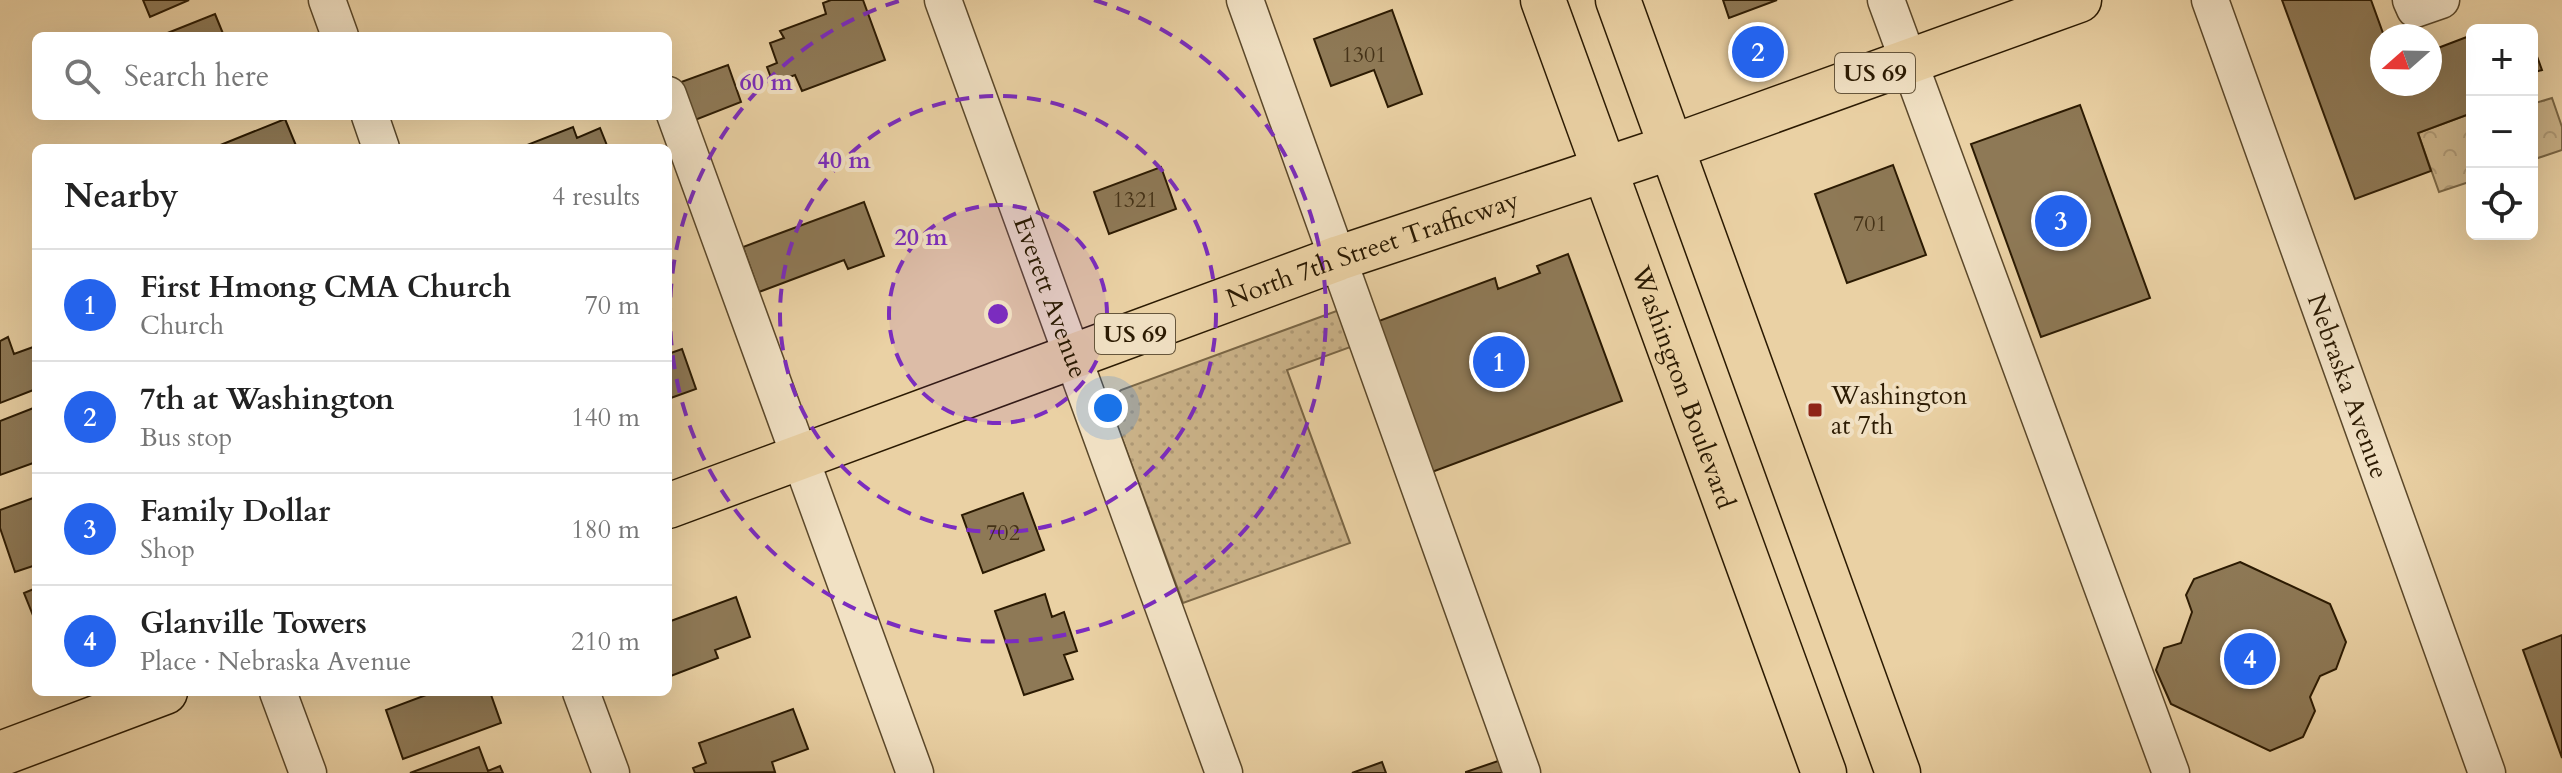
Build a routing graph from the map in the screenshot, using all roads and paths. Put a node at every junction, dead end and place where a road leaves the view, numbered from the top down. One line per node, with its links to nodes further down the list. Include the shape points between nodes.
1 (327, 0): 11 (street)
2 (943, 0): 19 (street, Everett Avenue)
3 (1245, 0): 18 (street)
4 (1543, 0): 17 (main road, Washington Boulevard)
5 (1618, 0): 16 (main road)
6 (1886, 0): 12 (street)
7 (2079, 0): 12 (main road, North 7th Street Trafficway / US 69)
8 (2210, 0): 34 (street, Nebraska Avenue)
9 (2411, 0): 10 (street, via 2415,9)
10 (2441, 0)
11 (339, 32)
12 (1911, 60): 16 (main road, North 7th Street Trafficway / US 69); 33 (street)
13 (672, 106): 20 (street)
14 (371, 120): 15 (street)
15 (380, 144)
16 (1672, 147): 17 (main road, North 7th Street Trafficway / US 69); 32 (main road)
17 (1604, 168): 18 (main road, North 7th Street Trafficway / US 69); 31 (main road, Washington Boulevard)
18 (1339, 258): 19 (main road, North 7th Street Trafficway / US 69); 30 (street)
19 (1073, 358): 20 (main road, North 7th Street Trafficway / US 69); 29 (street, Everett Avenue)
20 (799, 459): 21 (main road, North 7th Street Trafficway / US 69); 28 (street)
21 (672, 505)
22 (154, 696): 25 (main road)
23 (279, 696): 26 (street)
24 (582, 696): 27 (street)
25 (0, 754)
26 (308, 773)
27 (611, 773)
28 (915, 773)
29 (1224, 773)
30 (1522, 773)
31 (1824, 773)
32 (1898, 773)
33 (2171, 773)
34 (2487, 773)

